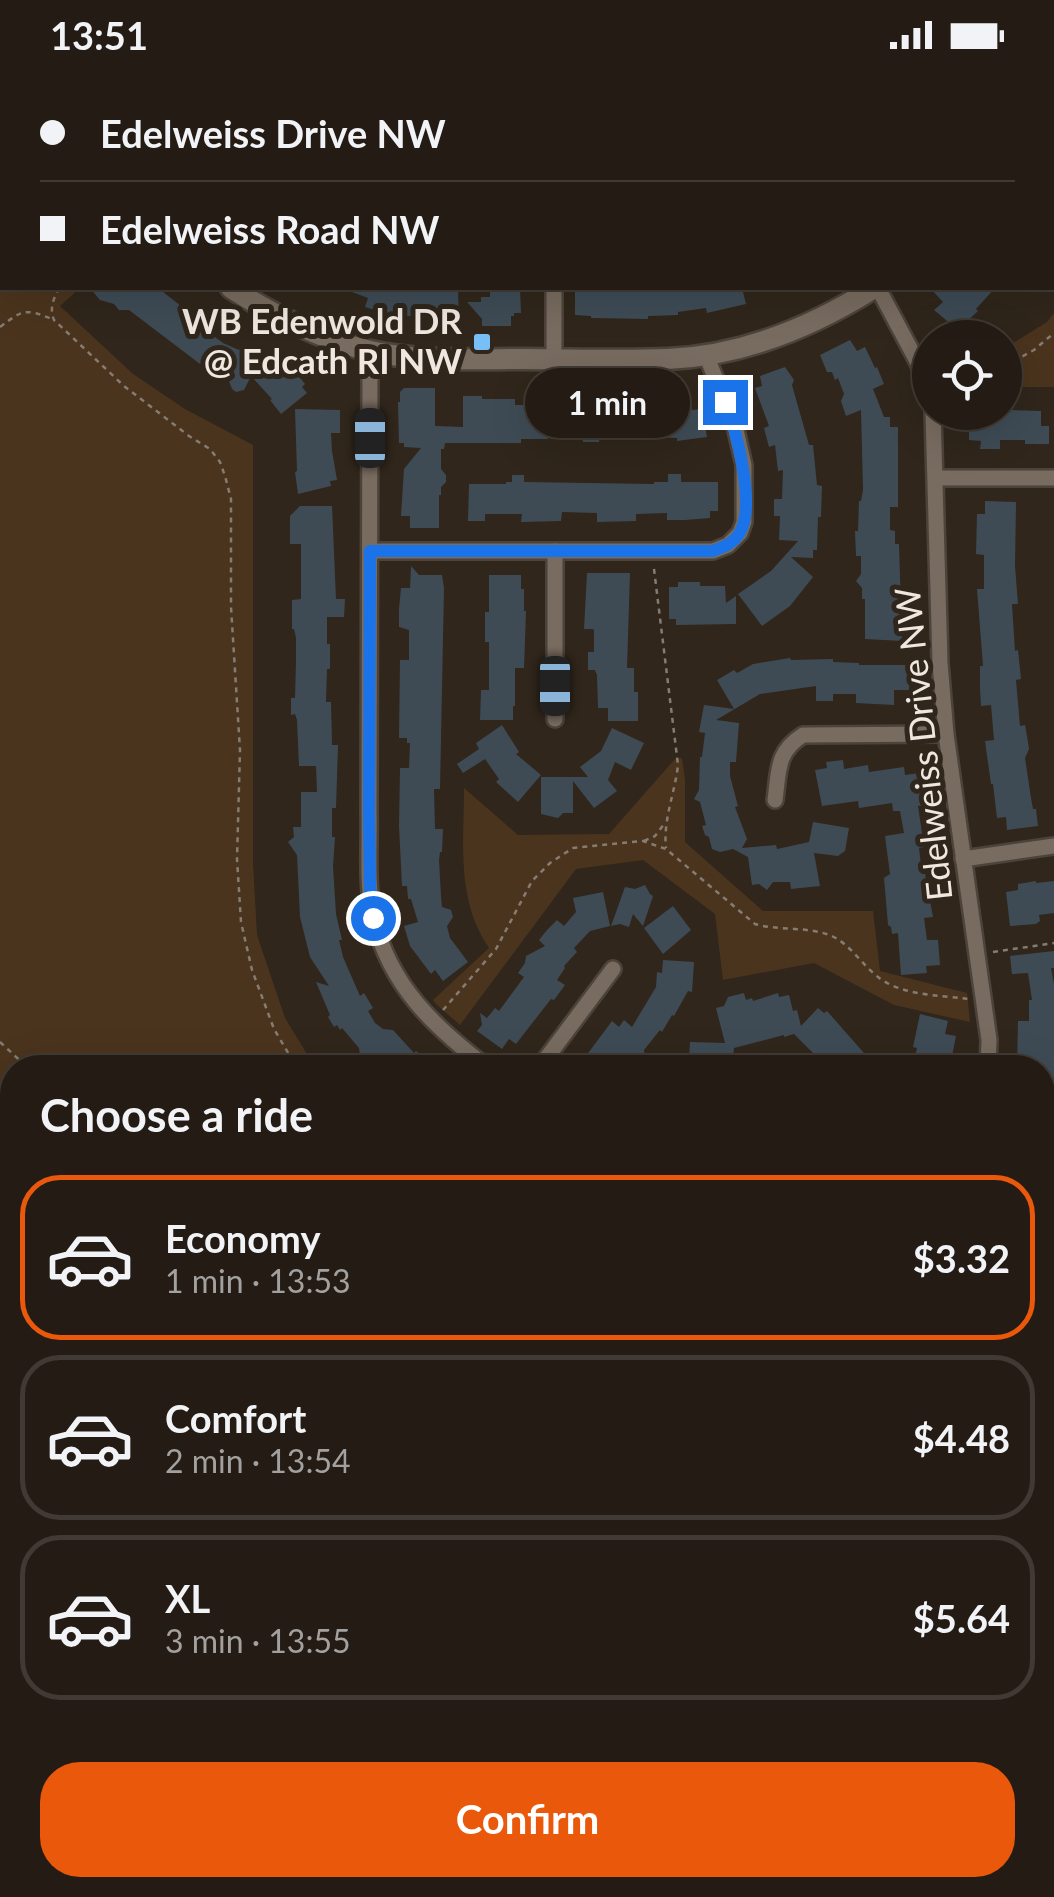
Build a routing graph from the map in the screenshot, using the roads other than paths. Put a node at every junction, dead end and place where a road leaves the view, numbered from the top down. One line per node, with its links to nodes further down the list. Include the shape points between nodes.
1 (235, 290): 5 (street, via 289,321)
2 (554, 290): 8 (street)
3 (872, 290): 7 (street, via 795,330)
4 (877, 290): 6 (street)
5 (370, 351): 8 (street); 12 (street)
6 (912, 352)
7 (706, 354): 8 (street); 13 (street, via 744,465 740,533 713,551)
8 (554, 359)
9 (934, 430): 10 (street, Edelweiss Drive NW)
10 (936, 478): 11 (street); 15 (street, Edelweiss Drive NW)
11 (1054, 478)
12 (370, 551): 13 (street); 20 (street, via 373,918 399,982 430,1020)
13 (555, 551): 14 (street)
14 (555, 719)
15 (946, 734): 16 (street, via 803,736 780,757); 18 (street, Edelweiss Drive NW)
16 (776, 800)
17 (1054, 846): 18 (street)
18 (963, 859): 22 (street, Edelweiss Drive NW)
19 (613, 969): 21 (street)
20 (472, 1055)
21 (549, 1055)
22 (988, 1055)

